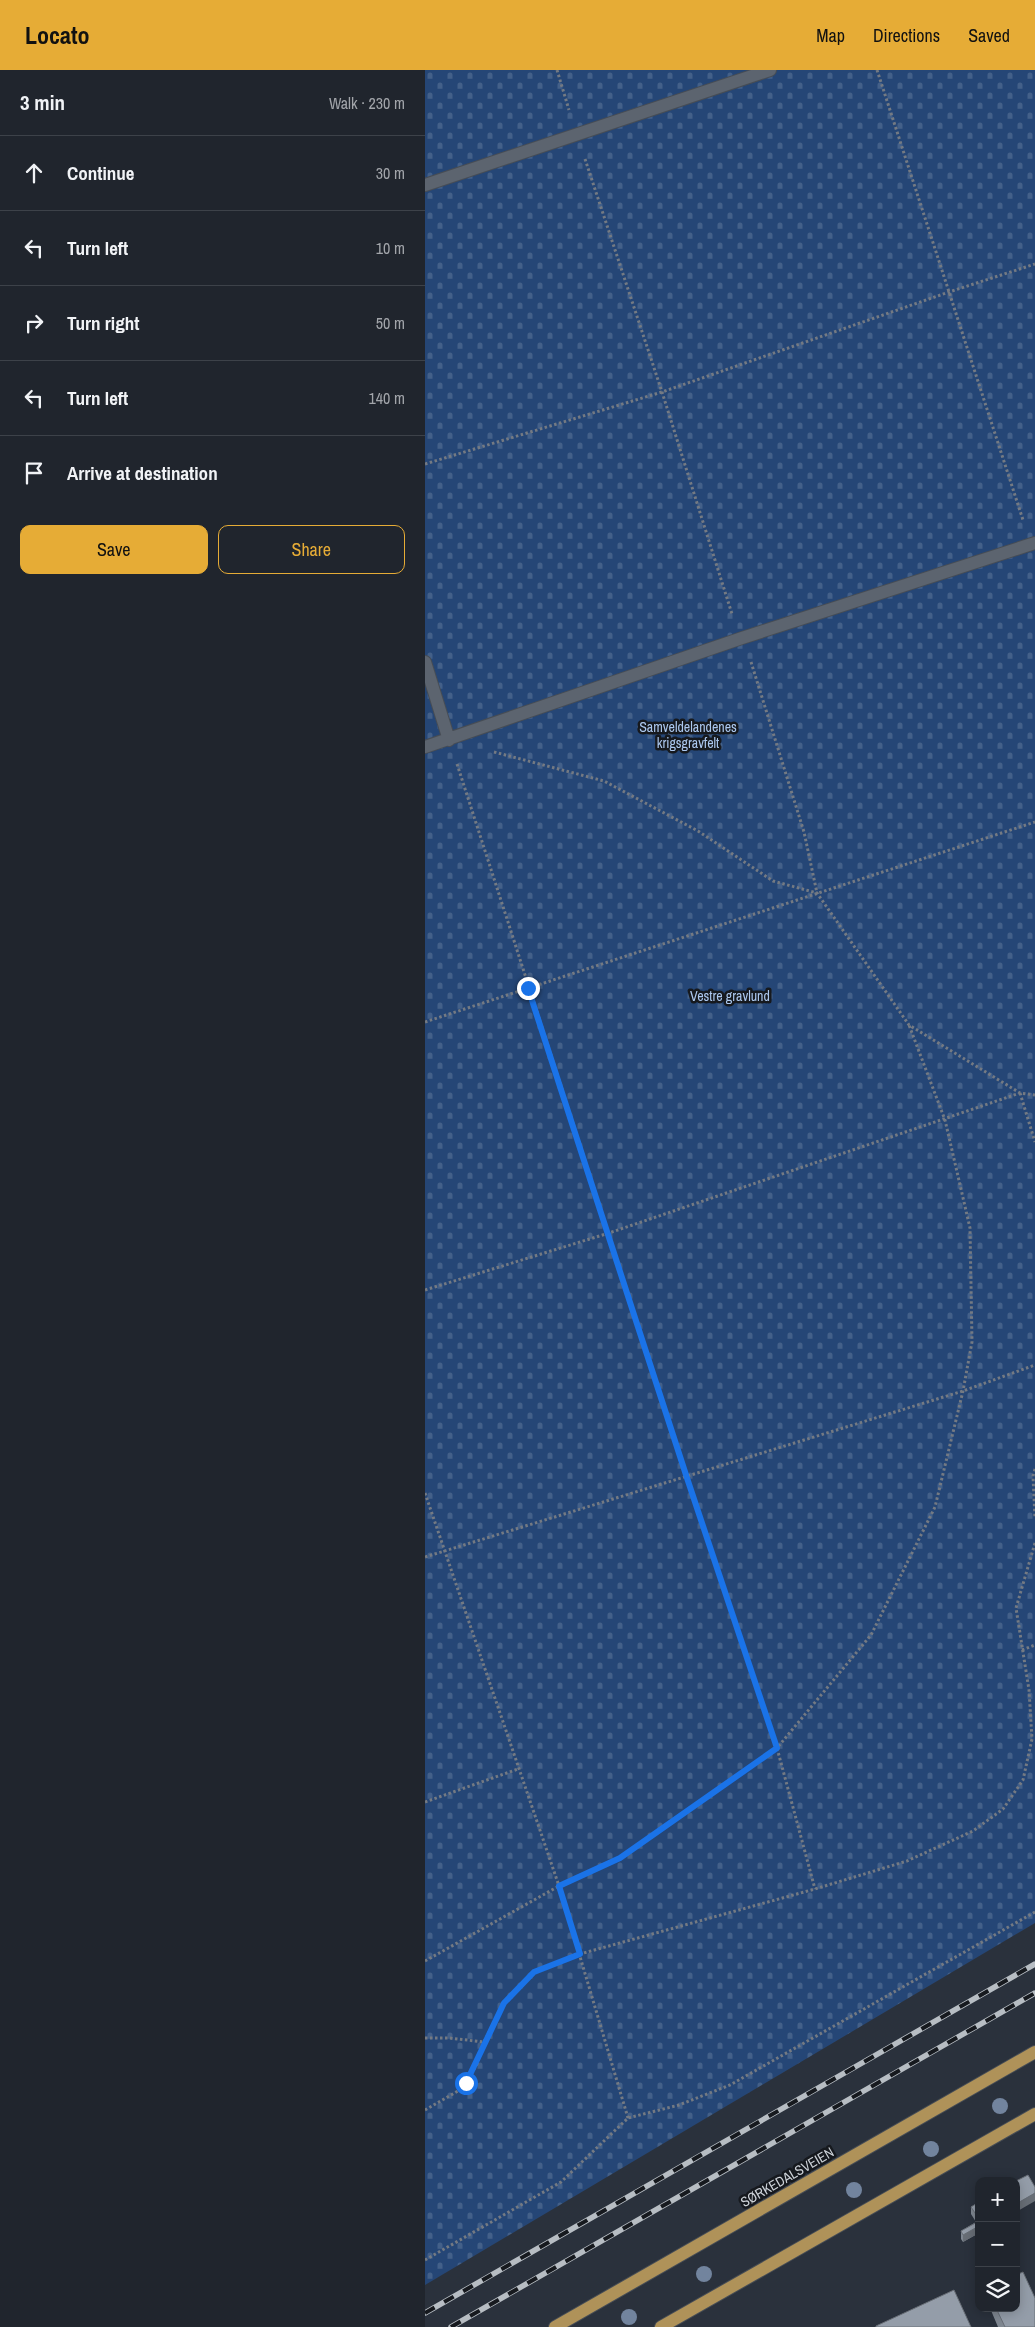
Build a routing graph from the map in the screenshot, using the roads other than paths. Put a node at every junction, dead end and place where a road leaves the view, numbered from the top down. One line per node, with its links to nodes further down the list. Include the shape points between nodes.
1 (770, 70): 2 (lane)
2 (425, 185)
3 (1033, 544): 5 (lane, via 742,638)
4 (425, 662): 5 (lane)
5 (449, 740): 6 (lane)
6 (425, 747)
7 (1035, 2052): 9 (main road, SØRKEDALSVEIEN)
8 (1035, 2114): 10 (main road)
9 (555, 2327)
10 (661, 2327)

